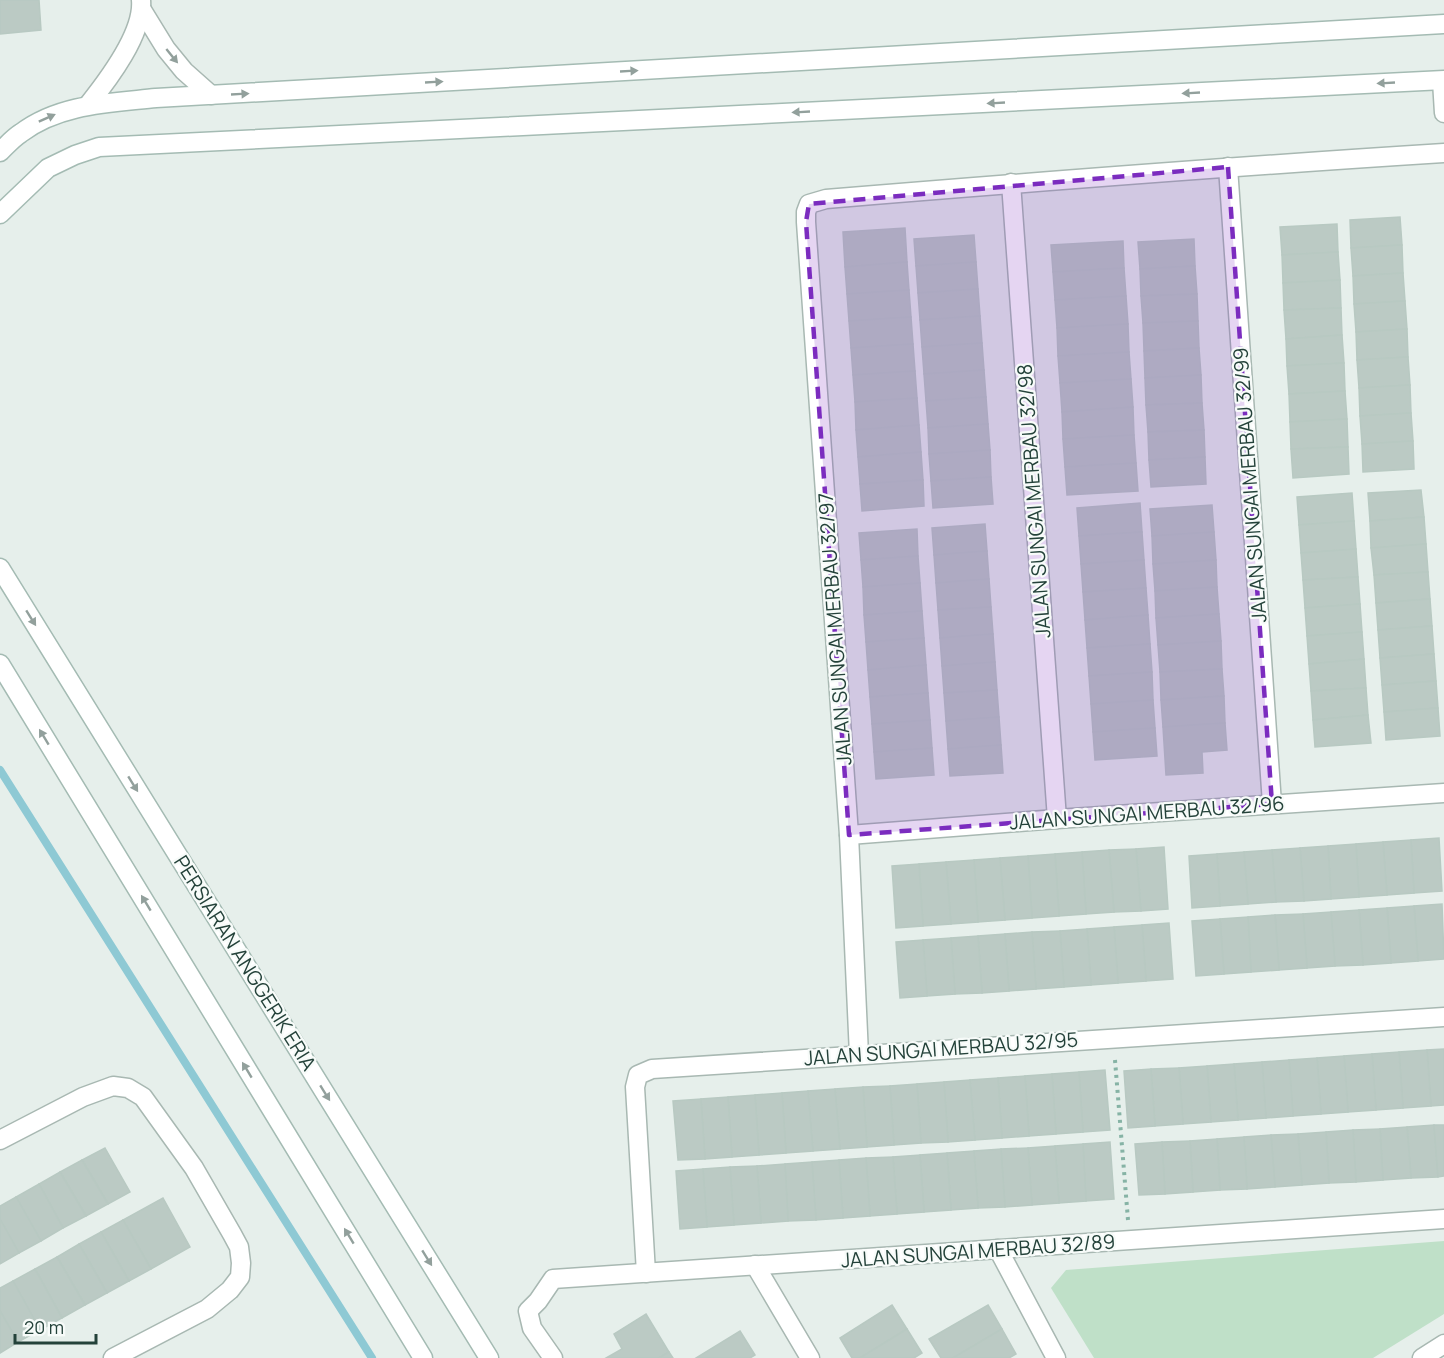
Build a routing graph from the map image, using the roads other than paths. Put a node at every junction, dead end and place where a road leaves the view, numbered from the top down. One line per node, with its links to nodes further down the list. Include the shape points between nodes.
1 (141, 5): 4 (street, one-way to 4, via 166,49); 5 (street, via 125,52)
2 (1444, 24): 4 (street, one-way to 2)
3 (1443, 80): 6 (street); 11 (street, one-way to 11, via 99,147 48,168)
4 (211, 95): 5 (street)
5 (88, 105): 7 (street, one-way to 5, via 21,132 48,117)
6 (1444, 113)
7 (0, 152)
8 (1444, 153): 9 (street)
9 (1228, 167): 10 (street); 15 (street, JALAN SUNGAI MERBAU 32/99)
10 (1011, 183): 16 (street, JALAN SUNGAI MERBAU 32/98); 17 (street, JALAN SUNGAI MERBAU 32/97, via 826,198 809,204 806,212)
11 (0, 214)
12 (0, 568): 28 (street, PERSIARAN ANGGERIK ERIA, one-way to 28)
13 (0, 664): 27 (street, one-way to 13)
14 (1444, 793): 15 (street, JALAN SUNGAI MERBAU 32/96)
15 (1272, 804): 16 (street, JALAN SUNGAI MERBAU 32/96)
16 (1057, 819): 17 (street, JALAN SUNGAI MERBAU 32/96)
17 (849, 836): 19 (street, JALAN SUNGAI MERBAU 32/97)
18 (1444, 1017): 19 (street, JALAN SUNGAI MERBAU 32/95)
19 (859, 1055): 24 (street, JALAN SUNGAI MERBAU 32/95, via 652,1068 638,1075 635,1087)
20 (0, 1140): 26 (street, via 83,1097 113,1086 128,1088 143,1097 194,1168 239,1247 240,1277 230,1290 207,1309)
21 (1444, 1219): 22 (street, JALAN SUNGAI MERBAU 32/89)
22 (998, 1249): 23 (street, JALAN SUNGAI MERBAU 32/89); 31 (street)
23 (755, 1265): 24 (street, JALAN SUNGAI MERBAU 32/89); 30 (street)
24 (646, 1273): 29 (street, JALAN SUNGAI MERBAU 32/89, via 553,1279 528,1311 532,1328)
25 (1444, 1344): 32 (street)
26 (113, 1358)
27 (423, 1358)
28 (489, 1358)
29 (553, 1358)
30 (810, 1358)
31 (1056, 1358)
32 (1422, 1358)

